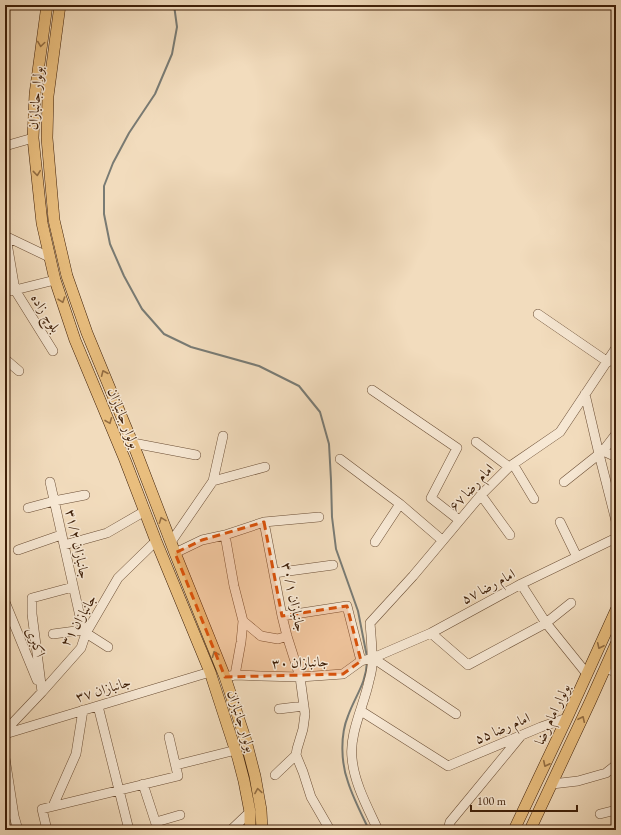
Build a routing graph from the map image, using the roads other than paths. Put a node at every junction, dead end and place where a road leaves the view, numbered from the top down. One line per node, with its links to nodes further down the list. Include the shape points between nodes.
1 (47, 5): 3 (main road, بولوار جانبازان, one-way to 3, via 35,94)
2 (60, 5): 21 (main road, بولوار جانبازان, one-way to 2, via 87,333 68,276 54,220 47,138 48,96)
3 (33, 138): 4 (street); 6 (main road, بولوار جانبازان, one-way to 6, via 42,223)
4 (5, 146)
5 (6, 237): 6 (street); 8 (street)
6 (49, 257): 7 (main road, بولوار جانبازان)
7 (55, 280): 8 (street); 27 (main road, بولوار جانبازان, one-way to 27, via 75,340)
8 (15, 290): 9 (street); 12 (street, بلوچ زاده)
9 (5, 291)
10 (538, 314): 14 (street)
11 (616, 348): 14 (street, امام رضا ۶۷)
12 (53, 351)
13 (5, 359): 15 (street)
14 (608, 362): 17 (street, امام رضا ۶۷)
15 (19, 371)
16 (372, 390): 41 (street, via 457,448 431,498)
17 (585, 394): 22 (street); 28 (street, امام رضا ۶۷, via 560,432)
18 (616, 434): 22 (street)
19 (223, 436): 30 (street)
20 (476, 442): 28 (street)
21 (133, 443): 23 (main road, بولوار جانبازان); 24 (street)
22 (601, 453): 25 (street); 32 (street); 42 (street)
23 (137, 454): 27 (main road); 53 (main road, بولوار جانبازان, one-way to 23)
24 (196, 455)
25 (616, 457)
26 (340, 459): 37 (street)
27 (125, 460): 39 (main road, بولوار جانبازان)
28 (511, 465): 34 (street, امام رضا ۶۷); 35 (street)
29 (265, 467): 30 (street)
30 (213, 481): 53 (street)
31 (50, 482): 36 (street, جانبازان ۳۱/۲)
32 (564, 482)
33 (85, 495): 36 (street)
34 (481, 495): 41 (street, امام رضا ۶۷); 47 (street)
35 (534, 498)
36 (54, 501): 38 (street); 45 (street, جانبازان ۳۱/۲)
37 (400, 504): 49 (street); 51 (street)
38 (28, 508)
39 (145, 511): 50 (main road, بولوار جانبازان); 52 (street, via 107,532)
40 (319, 517): 43 (street)
41 (459, 520): 49 (street, امام رضا ۶۷)
42 (616, 521)
43 (264, 522): 46 (street); 57 (street, جانبازان ۳۰/۱)
44 (560, 522): 55 (street)
45 (62, 534): 52 (street, جانبازان ۳۱/۲); 54 (street)
46 (225, 535): 53 (street); 64 (street)
47 (510, 535)
48 (616, 538): 55 (street, امام رضا ۵۷)
49 (442, 540): 72 (street, امام رضا ۶۷, via 370,623)
50 (156, 541): 66 (street, جانبازان ۳۱, via 118,578); 75 (main road, بولوار جانبازان)
51 (375, 542)
52 (64, 545): 59 (street, جانبازان ۳۱/۲)
53 (173, 548): 78 (main road, بولوار جانبازان, one-way to 53)
54 (18, 550)
55 (577, 557): 58 (street, امام رضا ۵۷)
56 (333, 565): 57 (street)
57 (274, 572): 63 (street, جانبازان ۳۰/۱)
58 (521, 584): 65 (street); 67 (street, امام رضا ۵۷)
59 (73, 587): 66 (street, جانبازان ۳۱/۲); 80 (street, via 32,598)
60 (5, 602): 80 (street, اکبری)
61 (571, 602): 65 (street)
62 (616, 610): 77 (main road, بولوار امام رضا, one-way to 77)
63 (282, 616): 69 (street, جانبازان ۳۰/۱); 73 (street, via 347,606)
64 (243, 621): 69 (street, via 261,636 278,639); 78 (street, via 241,642)
65 (546, 623): 67 (street, via 468,665); 77 (street)
66 (84, 632): 68 (street); 71 (street); 80 (street, جانبازان ۳۱, via 81,648)
67 (431, 633): 72 (street, امام رضا ۵۷)
68 (53, 634)
69 (287, 636): 79 (street, جانبازان ۳۰/۱)
70 (616, 644): 74 (main road, بولوار امام رضا)
71 (108, 646)
72 (373, 658): 73 (street, جانبازان ۳۰); 85 (street, امام رضا ۶۷); 86 (street)
73 (361, 661): 79 (street, جانبازان ۳۰, via 343,674)
74 (605, 668): 76 (street); 98 (main road, بولوار امام رضا, one-way to 74)
75 (210, 672): 81 (street, جانبازان ۳۷); 91 (main road, بولوار جانبازان)
76 (616, 672)
77 (587, 674): 87 (main road, بولوار امام رضا)
78 (230, 676): 79 (street, جانبازان ۳۰); 111 (main road, بولوار جانبازان, one-way to 78, via 254,769)
79 (300, 677): 82 (street, جانبازان ۳۰/۱)
80 (42, 692): 88 (street, جانبازان ۳۱)
81 (98, 706): 84 (street, جانبازان ۳۷); 99 (street)
82 (304, 706): 83 (street); 92 (street, جانبازان ۳۰/۱, via 303,729)
83 (279, 709)
84 (83, 710): 88 (street, جانبازان ۳۷); 100 (street, via 76,754)
85 (360, 711): 89 (street, امام رضا ۵۵, via 448,766); 113 (street, امام رضا ۶۷, via 352,742 352,766)
86 (456, 714)
87 (567, 718): 89 (street, امام رضا ۵۵); 115 (main road, بولوار امام رضا, one-way to 115)
88 (5, 732)
89 (522, 735): 114 (street, via 450,822)
90 (169, 737): 94 (street)
91 (236, 750): 94 (street); 102 (main road, بولوار جانبازان)
92 (296, 755): 96 (street); 112 (street, via 311,797)
93 (5, 758): 106 (street)
94 (176, 765): 97 (street, via 178,776)
95 (616, 765): 98 (street, via 606,773 578,781)
96 (275, 775)
97 (143, 784): 99 (street); 105 (street)
98 (552, 784): 116 (main road, بولوار امام رضا)
99 (119, 790): 100 (street); 108 (street)
100 (53, 806): 107 (street, via 42,809)
101 (616, 810): 103 (street)
102 (250, 812): 109 (street); 110 (main road, بولوار جانبازان)
103 (600, 814)
104 (180, 816): 105 (street)
105 (157, 826)
106 (18, 830)
107 (47, 830)
108 (129, 830)
109 (231, 830)
110 (250, 830)
111 (262, 830)
112 (330, 830)
113 (378, 830)
114 (448, 830)
115 (514, 830)
116 (530, 830)

